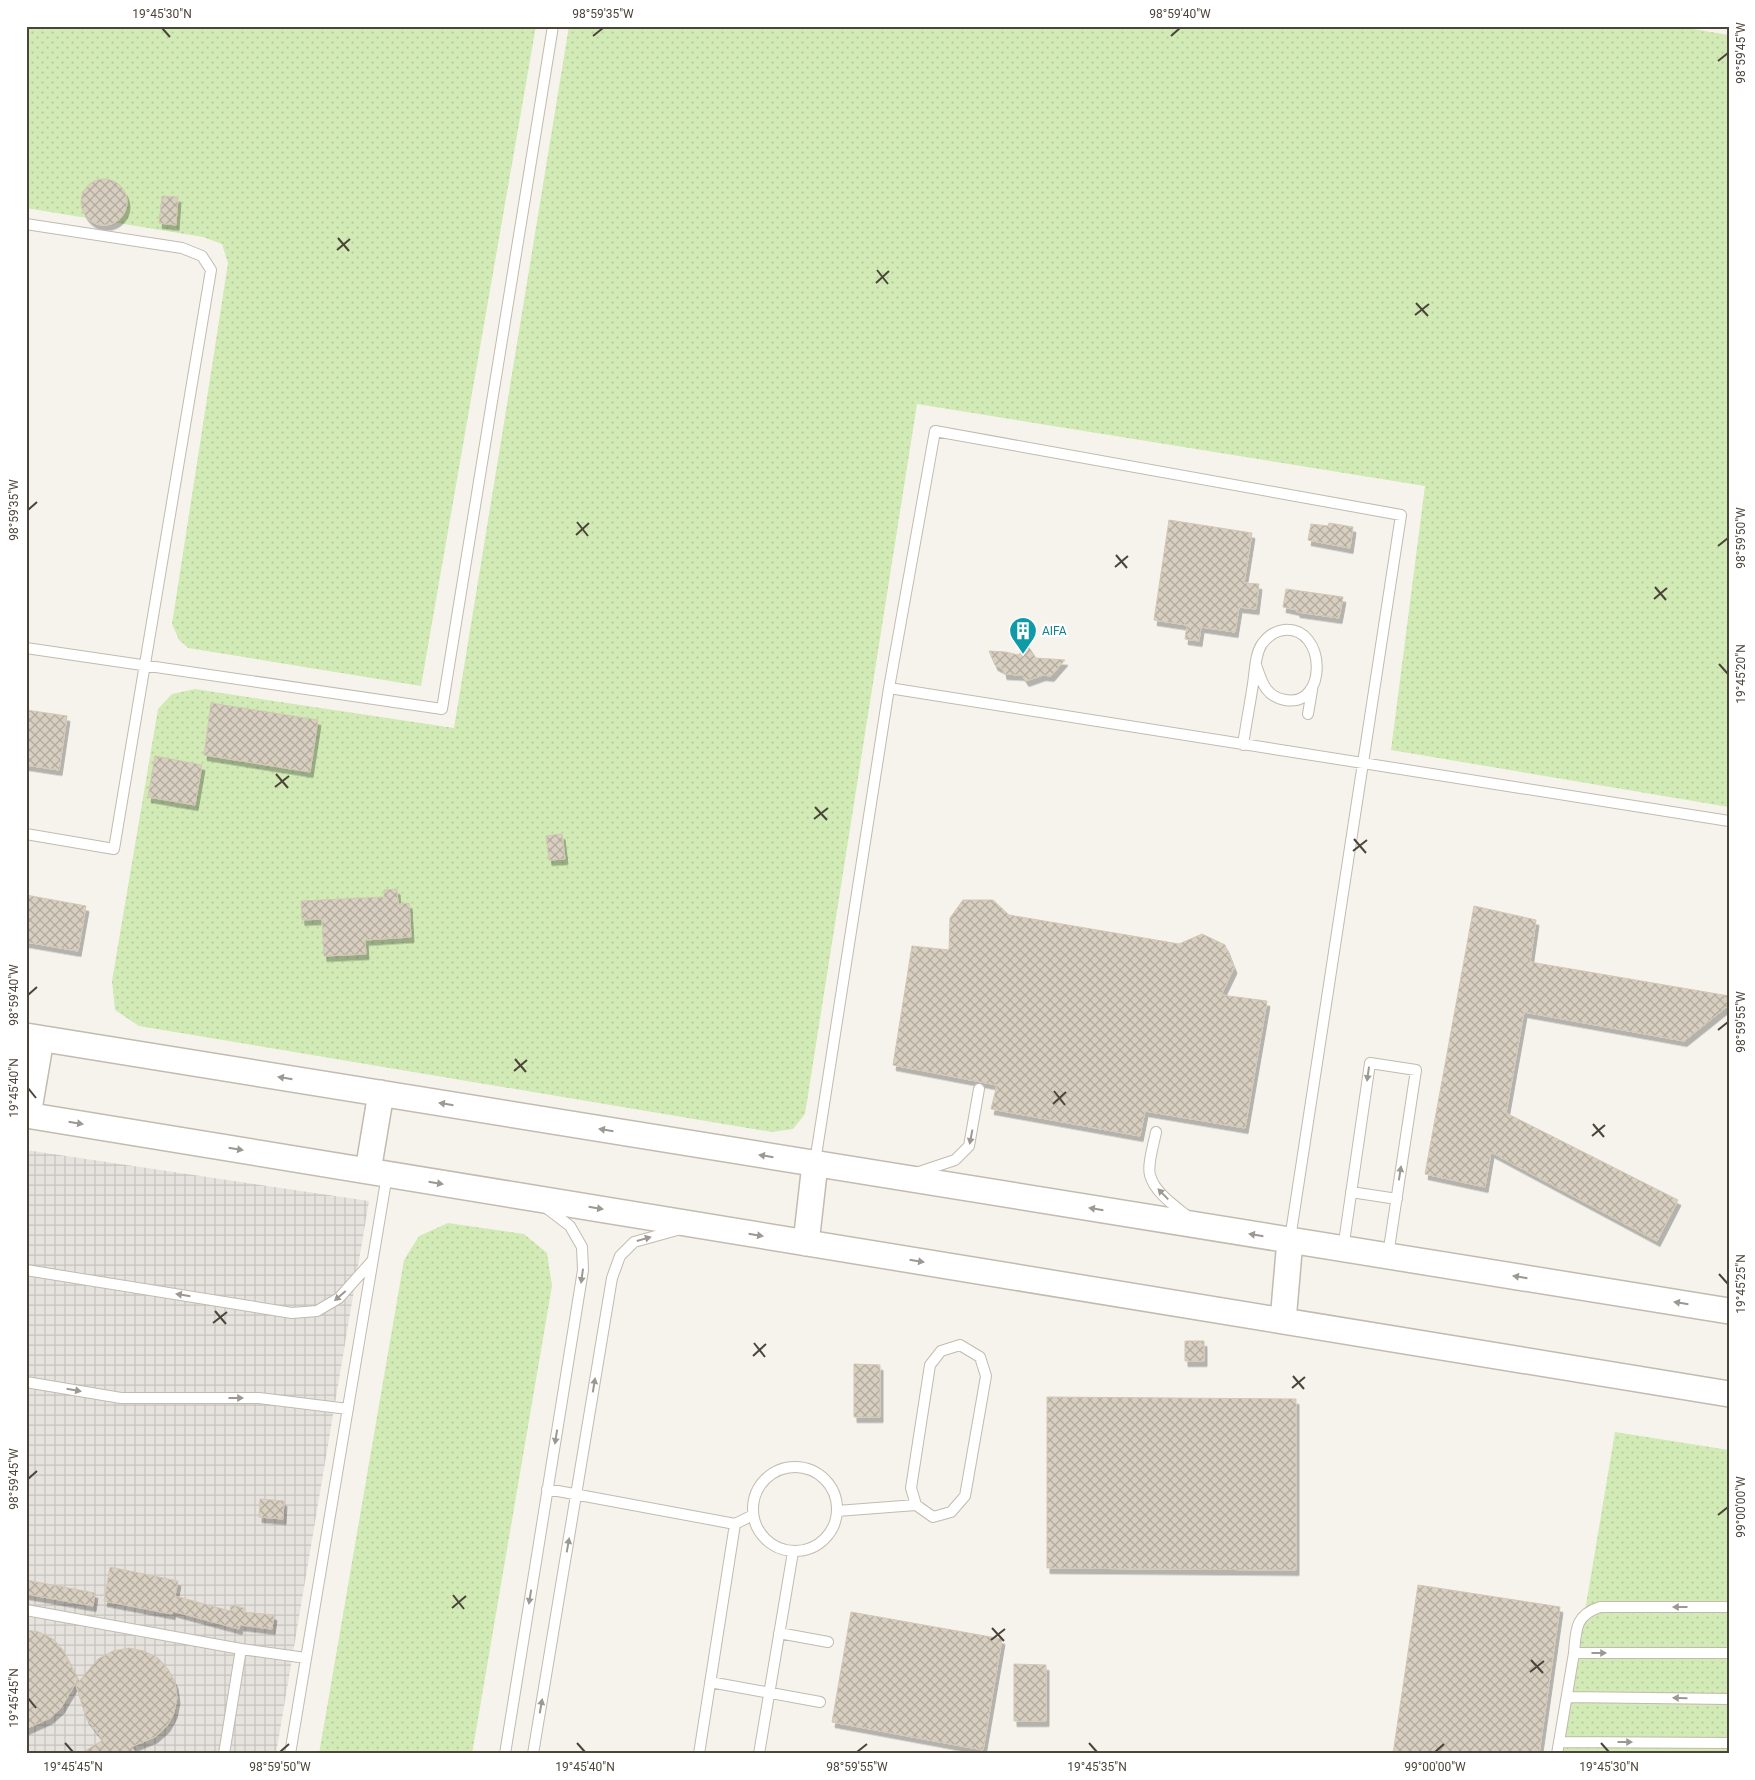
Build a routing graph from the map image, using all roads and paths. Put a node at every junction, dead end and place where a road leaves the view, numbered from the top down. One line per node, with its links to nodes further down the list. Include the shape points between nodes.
1 (553, 26): 5 (lane, via 442,709)
2 (26, 224): 5 (lane, via 182,248 202,256 211,270)
3 (26, 648): 5 (lane)
4 (1256, 665): 7 (lane, via 1264,688 1272,696 1292,701 1306,696); 7 (lane, via 1258,650 1271,634 1288,630 1305,635 1316,654 1316,680); 9 (lane)
5 (145, 666): 12 (lane, via 114,849)
6 (889, 688): 9 (lane); 10 (lane, via 936,430 1401,515); 18 (lane)
7 (1312, 688): 8 (lane)
8 (1308, 714)
9 (1243, 744): 10 (lane)
10 (1363, 764): 11 (lane); 26 (lane)
11 (1729, 821)
12 (26, 834)
13 (31, 1038): 15 (street, one-way to 13); 16 (street)
14 (980, 1089): 20 (lane, one-way to 20, via 969,1146 955,1160)
15 (381, 1094): 18 (street, one-way to 15); 19 (street)
16 (27, 1115): 19 (street, one-way to 19)
17 (1156, 1132): 25 (lane, one-way to 17, via 1159,1192 1149,1175)
18 (814, 1164): 20 (street); 27 (street)
19 (378, 1173): 22 (street, one-way to 22); 30 (lane)
20 (903, 1178): 25 (street, one-way to 20)
21 (1351, 1192): 23 (lane); 23 (lane, one-way to 21, via 1416,1070 1370,1063); 28 (lane)
22 (532, 1198): 24 (street, one-way to 24); 37 (lane, one-way to 37, via 570,1226 582,1247 583,1270)
23 (1396, 1199): 29 (lane)
24 (696, 1225): 27 (street, one-way to 27); 38 (lane, one-way to 24, via 612,1278 620,1256 634,1242)
25 (1199, 1226): 26 (street, one-way to 25)
26 (1290, 1240): 28 (street); 33 (street)
27 (806, 1243): 33 (street, one-way to 33)
28 (1343, 1249): 29 (street)
29 (1388, 1256): 32 (street, one-way to 29)
30 (373, 1260): 31 (lane, one-way to 31, via 339,1298 318,1311 292,1312); 36 (lane)
31 (26, 1270)
32 (1729, 1311)
33 (1283, 1321): 35 (street)
34 (26, 1382): 36 (lane, one-way to 36, via 121,1398 258,1398)
35 (1729, 1394)
36 (348, 1410): 51 (lane)
37 (547, 1489): 38 (lane); 61 (lane, one-way to 61)
38 (577, 1495): 42 (lane); 62 (lane, one-way to 38)
39 (916, 1505): 39 (lane, via 910,1488 930,1365 941,1351 960,1345 980,1357 986,1376 965,1496 951,1512 934,1517); 40 (lane)
40 (837, 1511): 41 (lane, via 830,1485 809,1469 796,1467 781,1469 768,1476 753,1500); 43 (lane, via 835,1524 828,1536 818,1545)
41 (753, 1515): 42 (lane); 43 (lane, via 757,1529 766,1540)
42 (735, 1524): 52 (lane)
43 (792, 1552): 46 (lane)
44 (1729, 1606): 49 (lane, one-way to 49, via 1600,1607 1581,1618)
45 (26, 1610): 48 (lane)
46 (779, 1634): 47 (lane); 53 (lane)
47 (828, 1642)
48 (241, 1649): 51 (lane); 59 (lane)
49 (1574, 1653): 50 (lane, one-way to 50); 54 (lane)
50 (1729, 1653)
51 (306, 1658): 60 (lane)
52 (710, 1682): 53 (lane); 63 (lane)
53 (769, 1693): 56 (lane); 64 (lane)
54 (1567, 1697): 55 (lane, one-way to 54); 57 (lane)
55 (1729, 1699)
56 (820, 1702)
57 (1559, 1742): 58 (lane, one-way to 58); 65 (lane)
58 (1729, 1743)
59 (224, 1754)
60 (290, 1754)
61 (505, 1754)
62 (533, 1754)
63 (699, 1754)
64 (759, 1754)
65 (1557, 1754)

